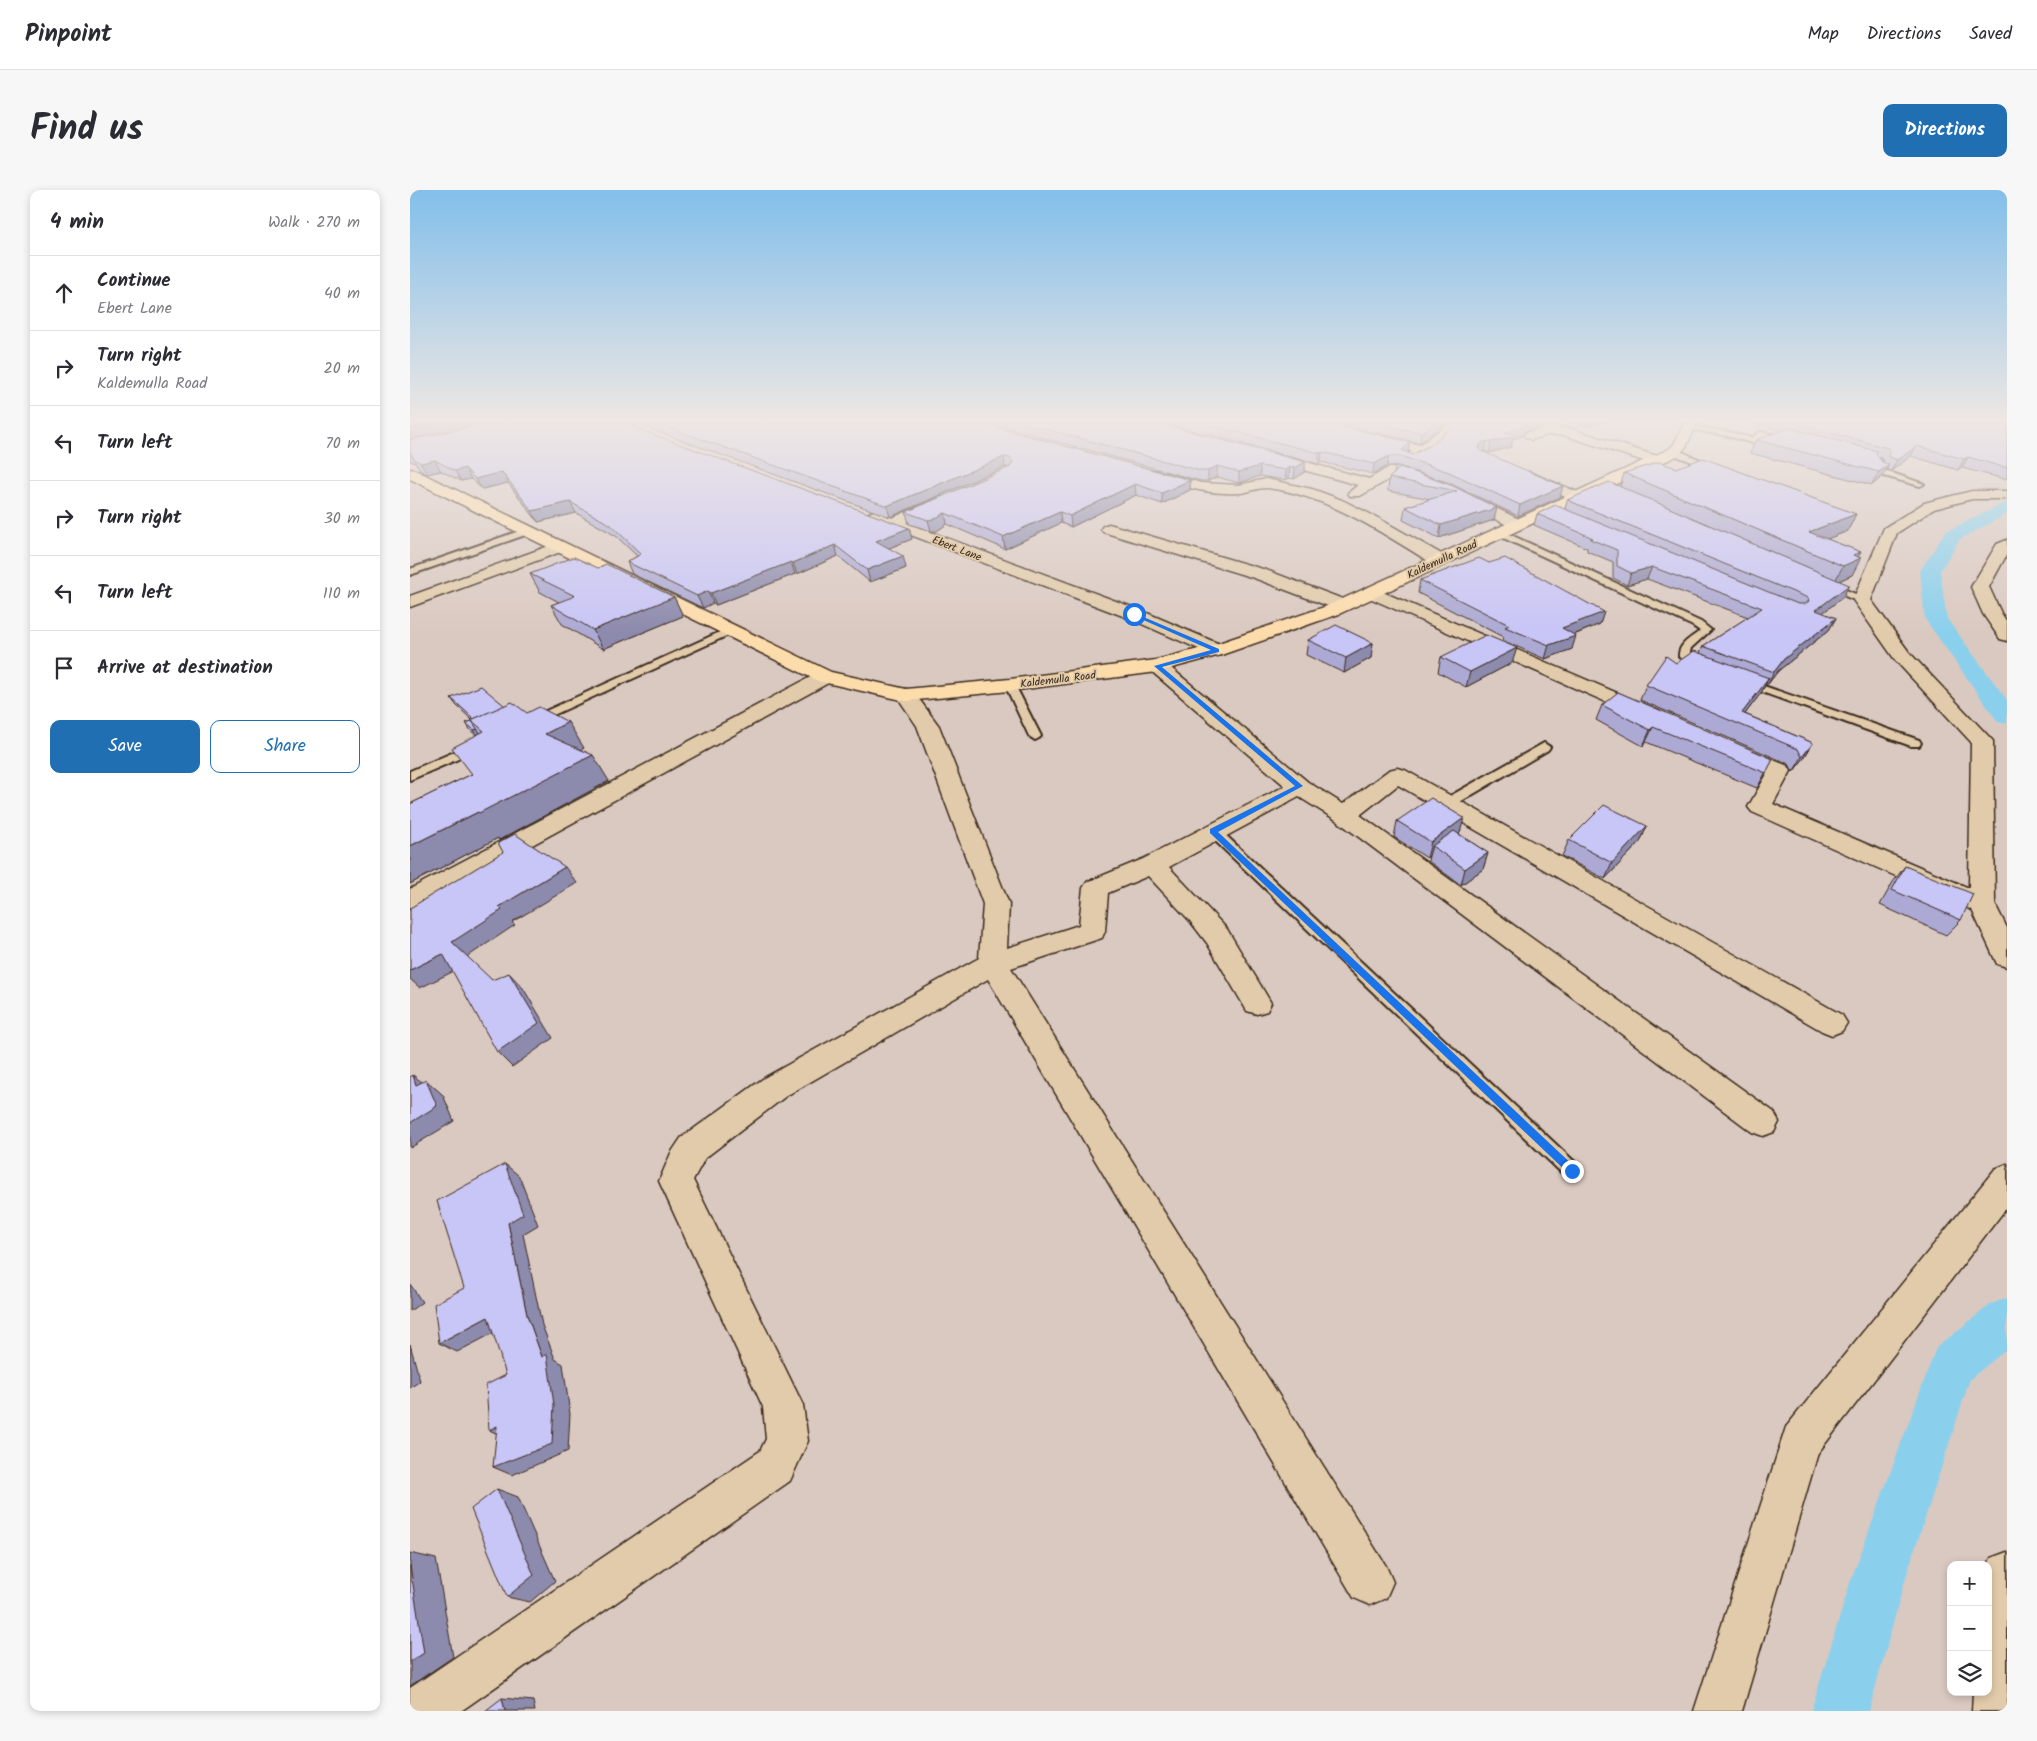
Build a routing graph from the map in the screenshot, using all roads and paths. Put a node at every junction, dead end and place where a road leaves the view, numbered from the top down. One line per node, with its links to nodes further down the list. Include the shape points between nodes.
1 (447, 491): 15 (main road, Kaldemulla Road)
2 (1302, 491): 10 (street)
3 (1358, 491): 10 (street)
4 (1451, 491): 13 (street)
5 (1564, 491): 9 (street)
6 (1598, 491): 9 (main road, Kaldemulla Road)
7 (2007, 494): 23 (street, via 1972,495 1929,506 1890,531)
8 (954, 496): 12 (street)
9 (1575, 496): 13 (main road, Kaldemulla Road, via 1555,513)
10 (1337, 503): 19 (street)
11 (855, 510): 12 (street, Ebert Lane)
12 (893, 523): 28 (street, Ebert Lane, via 1134,614)
13 (1517, 524): 16 (main road, Kaldemulla Road)
14 (1109, 529): 25 (street, via 1260,574)
15 (528, 531): 18 (main road, Kaldemulla Road); 20 (lane)
16 (1500, 533): 19 (main road, Kaldemulla Road); 30 (lane, via 1697,624 1706,630 1685,648 1684,657)
17 (2007, 545): 26 (street, via 2003,547 1992,581 1980,587 1992,614)
18 (560, 547): 24 (street); 27 (main road, Kaldemulla Road)
19 (1440, 560): 22 (main road, Kaldemulla Road)
20 (410, 572)
21 (1818, 581): 23 (lane)
22 (1371, 592): 25 (main road, Kaldemulla Road); 35 (street)
23 (1862, 600): 49 (street, via 1902,656 1982,741)
24 (410, 602)
25 (1342, 605): 28 (main road, Kaldemulla Road)
26 (2005, 629)
27 (731, 630): 31 (main road, Kaldemulla Road); 36 (lane)
28 (1217, 650): 29 (main road, Kaldemulla Road)
29 (1157, 666): 33 (main road, Kaldemulla Road); 43 (street)
30 (1713, 670)
31 (825, 677): 34 (main road, Kaldemulla Road); 48 (street)
32 (1731, 677): 39 (lane)
33 (1010, 685): 34 (main road, Kaldemulla Road); 37 (lane)
34 (906, 695): 51 (street, via 928,726 996,904)
35 (1662, 719)
36 (517, 728)
37 (1035, 736)
38 (1717, 743): 49 (street, via 1780,771 1760,807)
39 (1914, 743)
40 (481, 744): 42 (lane)
41 (1544, 747): 44 (lane)
42 (410, 776)
43 (1300, 786): 45 (street); 46 (street)
44 (1448, 803): 45 (street, via 1397,775); 53 (street)
45 (1344, 815): 54 (street)
46 (1213, 831): 47 (street); 55 (lane)
47 (1152, 865): 51 (street, via 1096,888 1092,931); 52 (street, via 1211,929)
48 (410, 900)
49 (1982, 904): 50 (street)
50 (2007, 957)
51 (993, 964): 58 (street); 59 (street, via 775,1087 693,1148 682,1164 676,1181 783,1404 787,1441 775,1466)
52 (1257, 1003)
53 (1832, 1023)
54 (1763, 1122)
55 (1572, 1171)
56 (2007, 1180): 60 (street, via 1801,1442)
57 (2007, 1574): 61 (street, via 2002,1592)
58 (1370, 1582)
59 (419, 1711)
60 (1718, 1711)
61 (1996, 1711)

